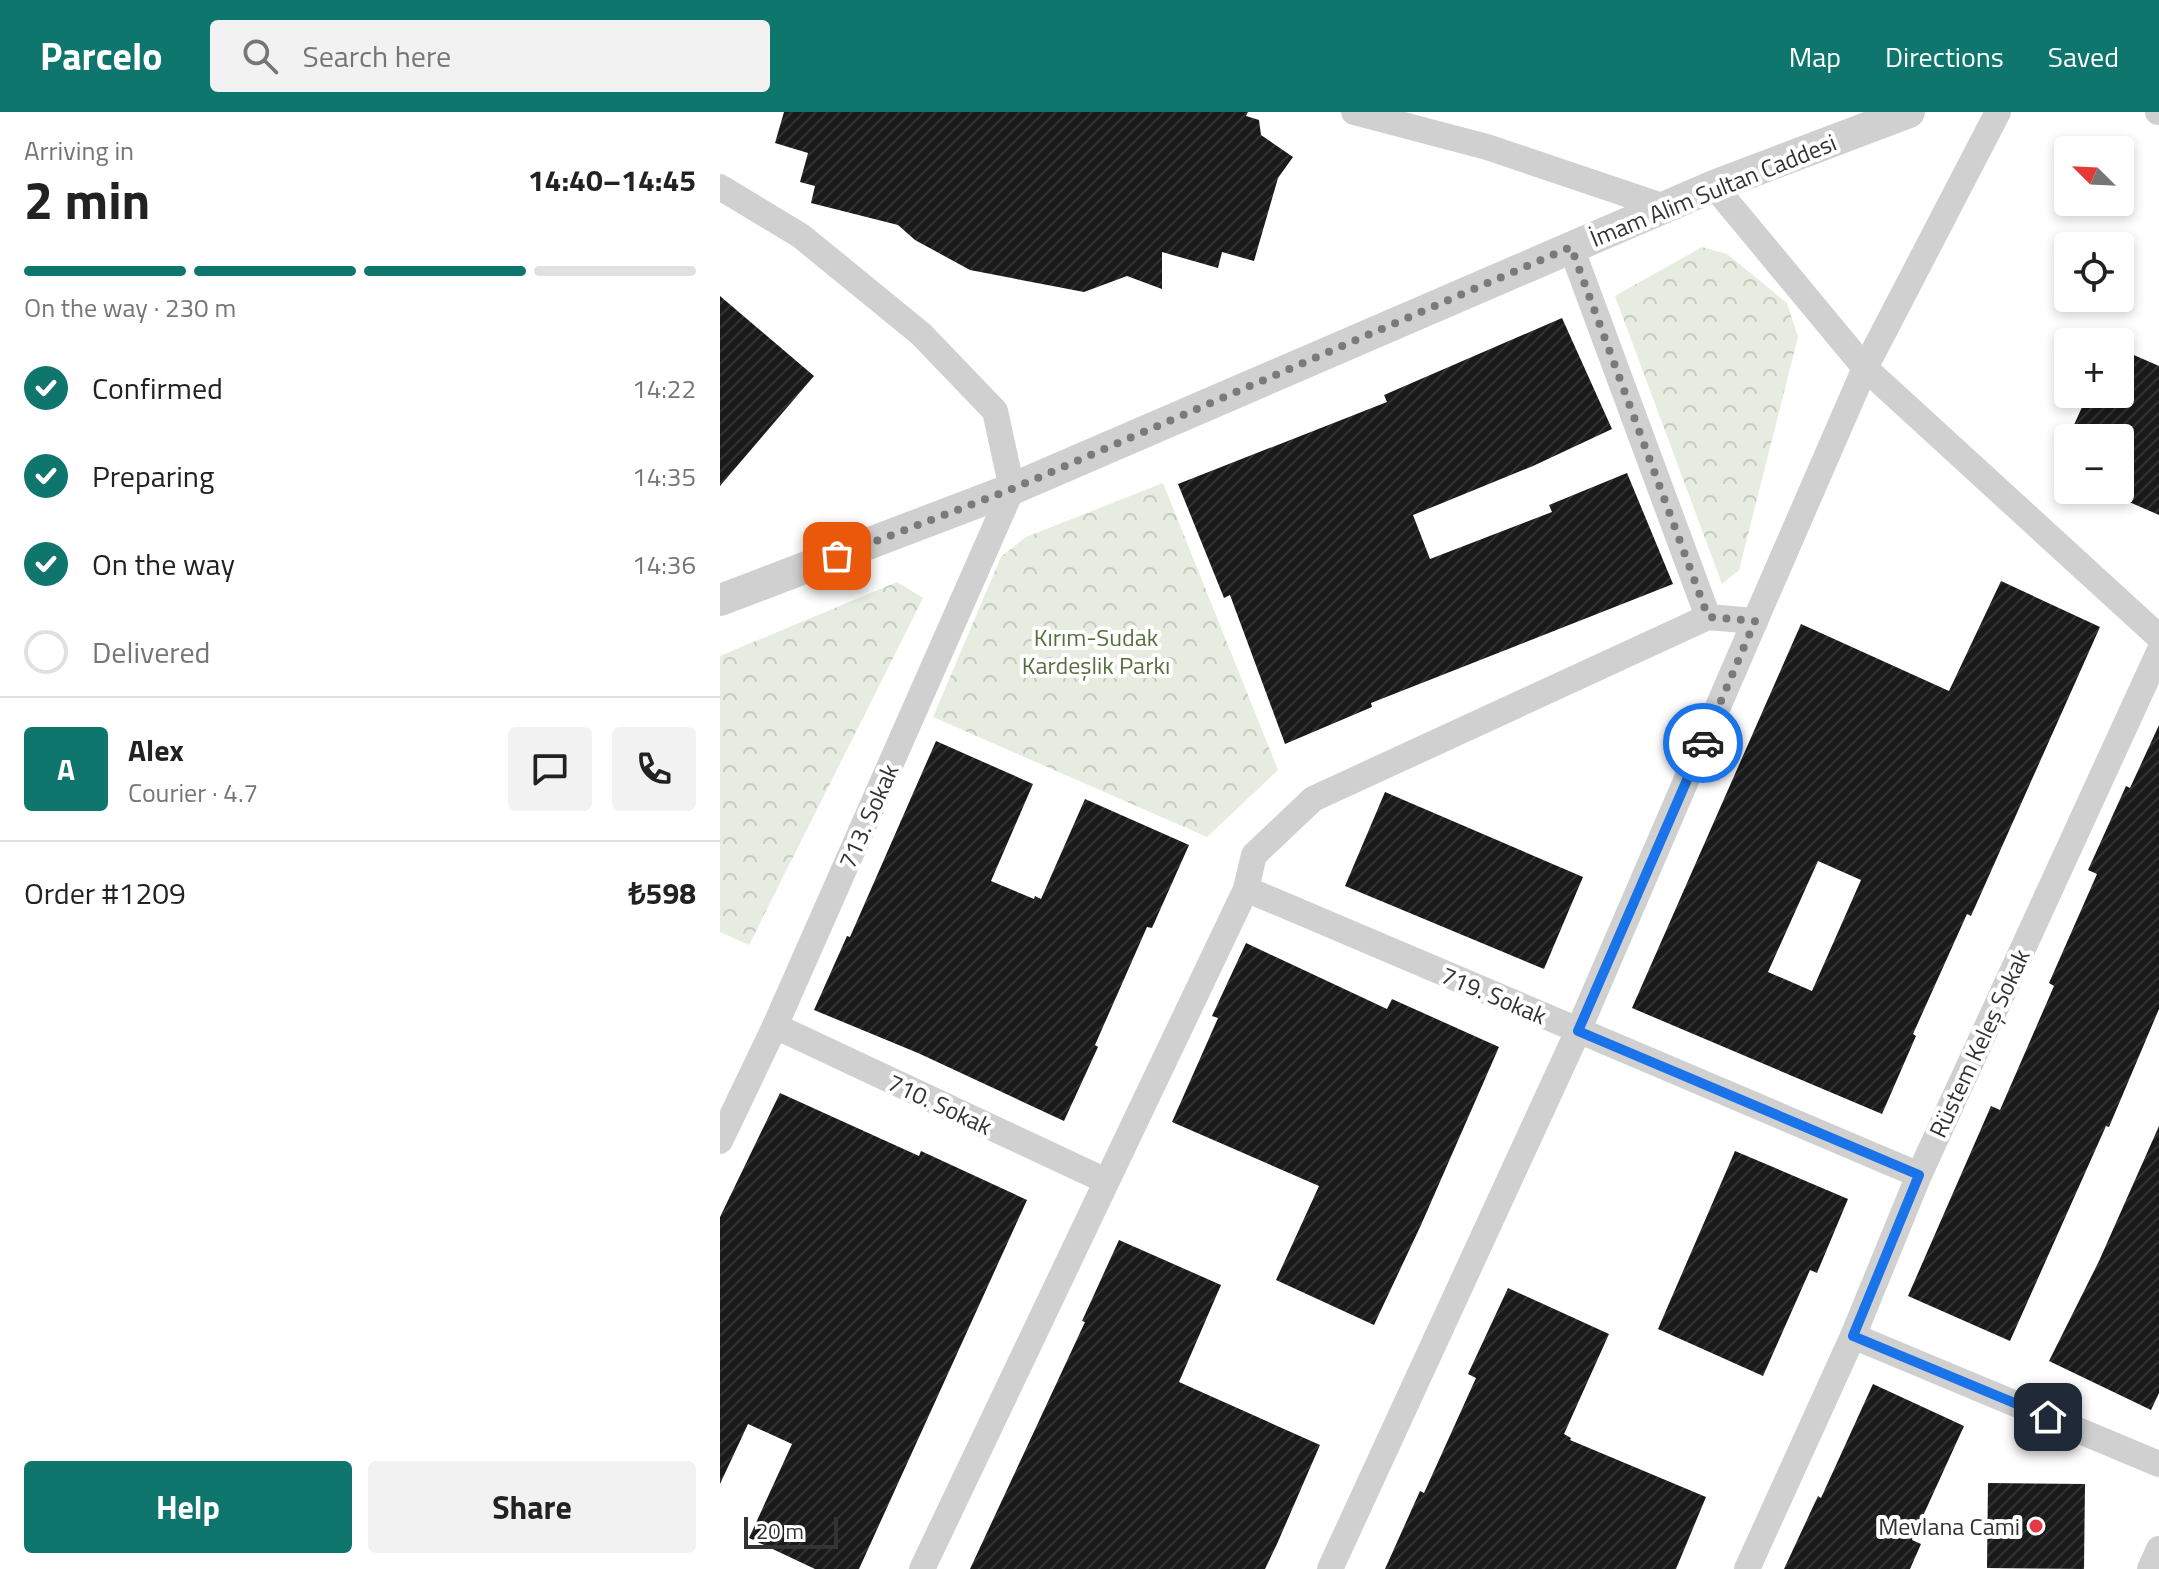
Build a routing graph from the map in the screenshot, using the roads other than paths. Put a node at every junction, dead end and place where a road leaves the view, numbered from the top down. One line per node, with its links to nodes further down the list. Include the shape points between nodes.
1 (1354, 112): 6 (street, via 1487,147)
2 (1909, 112): 4 (street, İmam Alim Sultan Caddesi)
3 (1998, 112): 8 (street)
4 (1714, 186): 6 (street, İmam Alim Sultan Caddesi); 8 (street)
5 (720, 187): 9 (street, via 801,236 921,334 995,411)
6 (1665, 207): 7 (street, İmam Alim Sultan Caddesi)
7 (1571, 247): 9 (street, İmam Alim Sultan Caddesi); 11 (street)
8 (1865, 368): 12 (street); 13 (street)
9 (1012, 489): 10 (street, İmam Alim Sultan Caddesi); 16 (street, 713. Sokak)
10 (720, 600)
11 (1708, 617): 12 (street); 15 (street, via 1313,799 1254,855)
12 (1755, 621): 17 (street)
13 (2159, 637)
14 (2159, 652): 19 (street, Rüstem Keleş Sokak)
15 (1246, 889): 17 (street, 719. Sokak); 20 (street)
16 (775, 1026): 18 (street, 713. Sokak); 20 (street, 710. Sokak)
17 (1578, 1031): 19 (street, 719. Sokak); 25 (street)
18 (720, 1141)
19 (1919, 1175): 21 (street, Rüstem Keleş Sokak)
20 (1106, 1181): 24 (street)
21 (1853, 1336): 22 (street); 26 (street, Rüstem Keleş Sokak)
22 (2159, 1464)
23 (2159, 1549): 27 (street)
24 (922, 1569)
25 (1330, 1569)
26 (1747, 1569)
27 (2150, 1569)

